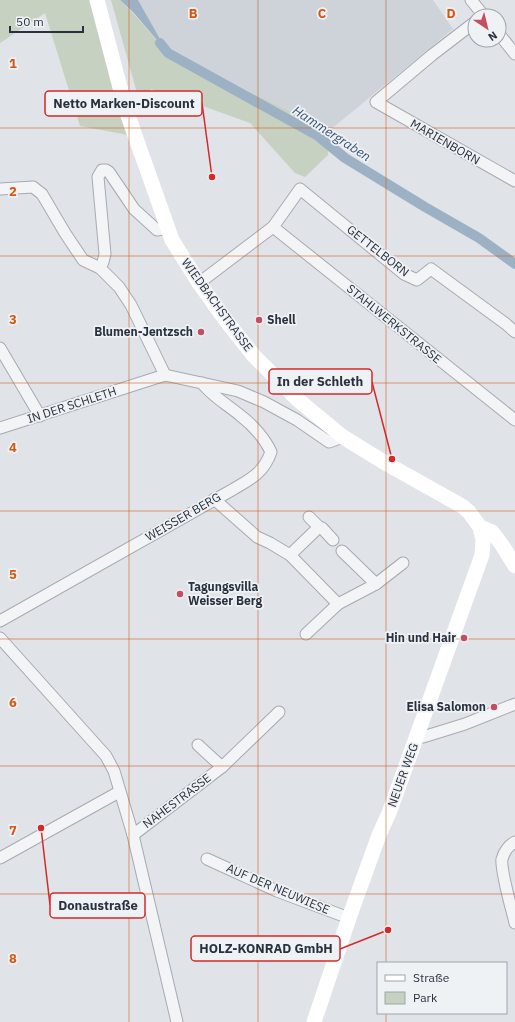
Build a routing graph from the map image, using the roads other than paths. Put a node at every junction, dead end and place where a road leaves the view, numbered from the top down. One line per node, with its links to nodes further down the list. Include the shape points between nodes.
1 (97, 0): 10 (main road, WIEDBACHSTRASSE, via 126,110)
2 (471, 0): 3 (street)
3 (478, 8)
4 (467, 28): 7 (street, MARIENBORN, via 376,102)
5 (507, 44): 6 (street)
6 (515, 54)
7 (515, 181)
8 (0, 189): 11 (street, via 33,187 42,194 83,260)
9 (273, 227): 12 (street); 13 (street, GETTELBORN, via 300,189 404,274 417,280 431,269); 18 (street, STAHLWERKSTRASSE)
10 (168, 228): 11 (street, via 157,230 134,209 109,172 102,170 98,177 105,254); 12 (main road, WIEDBACHSTRASSE, via 172,240)
11 (100, 268): 15 (street, via 119,287 131,305)
12 (198, 283): 20 (main road, WIEDBACHSTRASSE, via 254,356 297,399)
13 (515, 332)
14 (0, 348): 17 (street)
15 (165, 375): 16 (street); 17 (street, IN DER SCHLETH)
16 (202, 384): 20 (street, via 238,391 264,402 329,442); 21 (street, WEISSER BERG, via 243,417 262,437 271,452 263,469)
17 (40, 416): 19 (street, IN DER SCHLETH)
18 (515, 420)
19 (0, 428)
20 (343, 437): 24 (main road, WIEDBACHSTRASSE, via 462,506)
21 (214, 500): 27 (street, via 257,537); 32 (street, WEISSER BERG)
22 (309, 516): 23 (street)
23 (319, 527): 25 (street); 27 (street)
24 (480, 527): 29 (main road, WIEDBACHSTRASSE, via 492,532); 37 (main road, NEUER WEG, via 483,540 482,555)
25 (333, 540)
26 (342, 551): 30 (street)
27 (290, 555): 31 (street)
28 (403, 563): 30 (street)
29 (515, 566)
30 (376, 584): 31 (street)
31 (338, 604): 33 (street)
32 (0, 621)
33 (306, 634)
34 (0, 638): 40 (street, via 106,756 114,771)
35 (515, 704): 37 (street, via 465,724 423,737)
36 (279, 712): 39 (street, NAHESTRASSE)
37 (417, 735): 45 (main road, NEUER WEG)
38 (198, 744): 39 (street, NAHESTRASSE)
39 (222, 767): 41 (street, NAHESTRASSE)
40 (119, 792): 41 (street); 43 (street)
41 (133, 834): 47 (street)
42 (515, 842): 46 (street, via 506,849 502,860)
43 (0, 858)
44 (207, 859): 45 (street, AUF DER NEUWIESE, via 276,891)
45 (349, 918): 48 (main road, NEUER WEG)
46 (515, 922)
47 (177, 1022)
48 (314, 1022)

